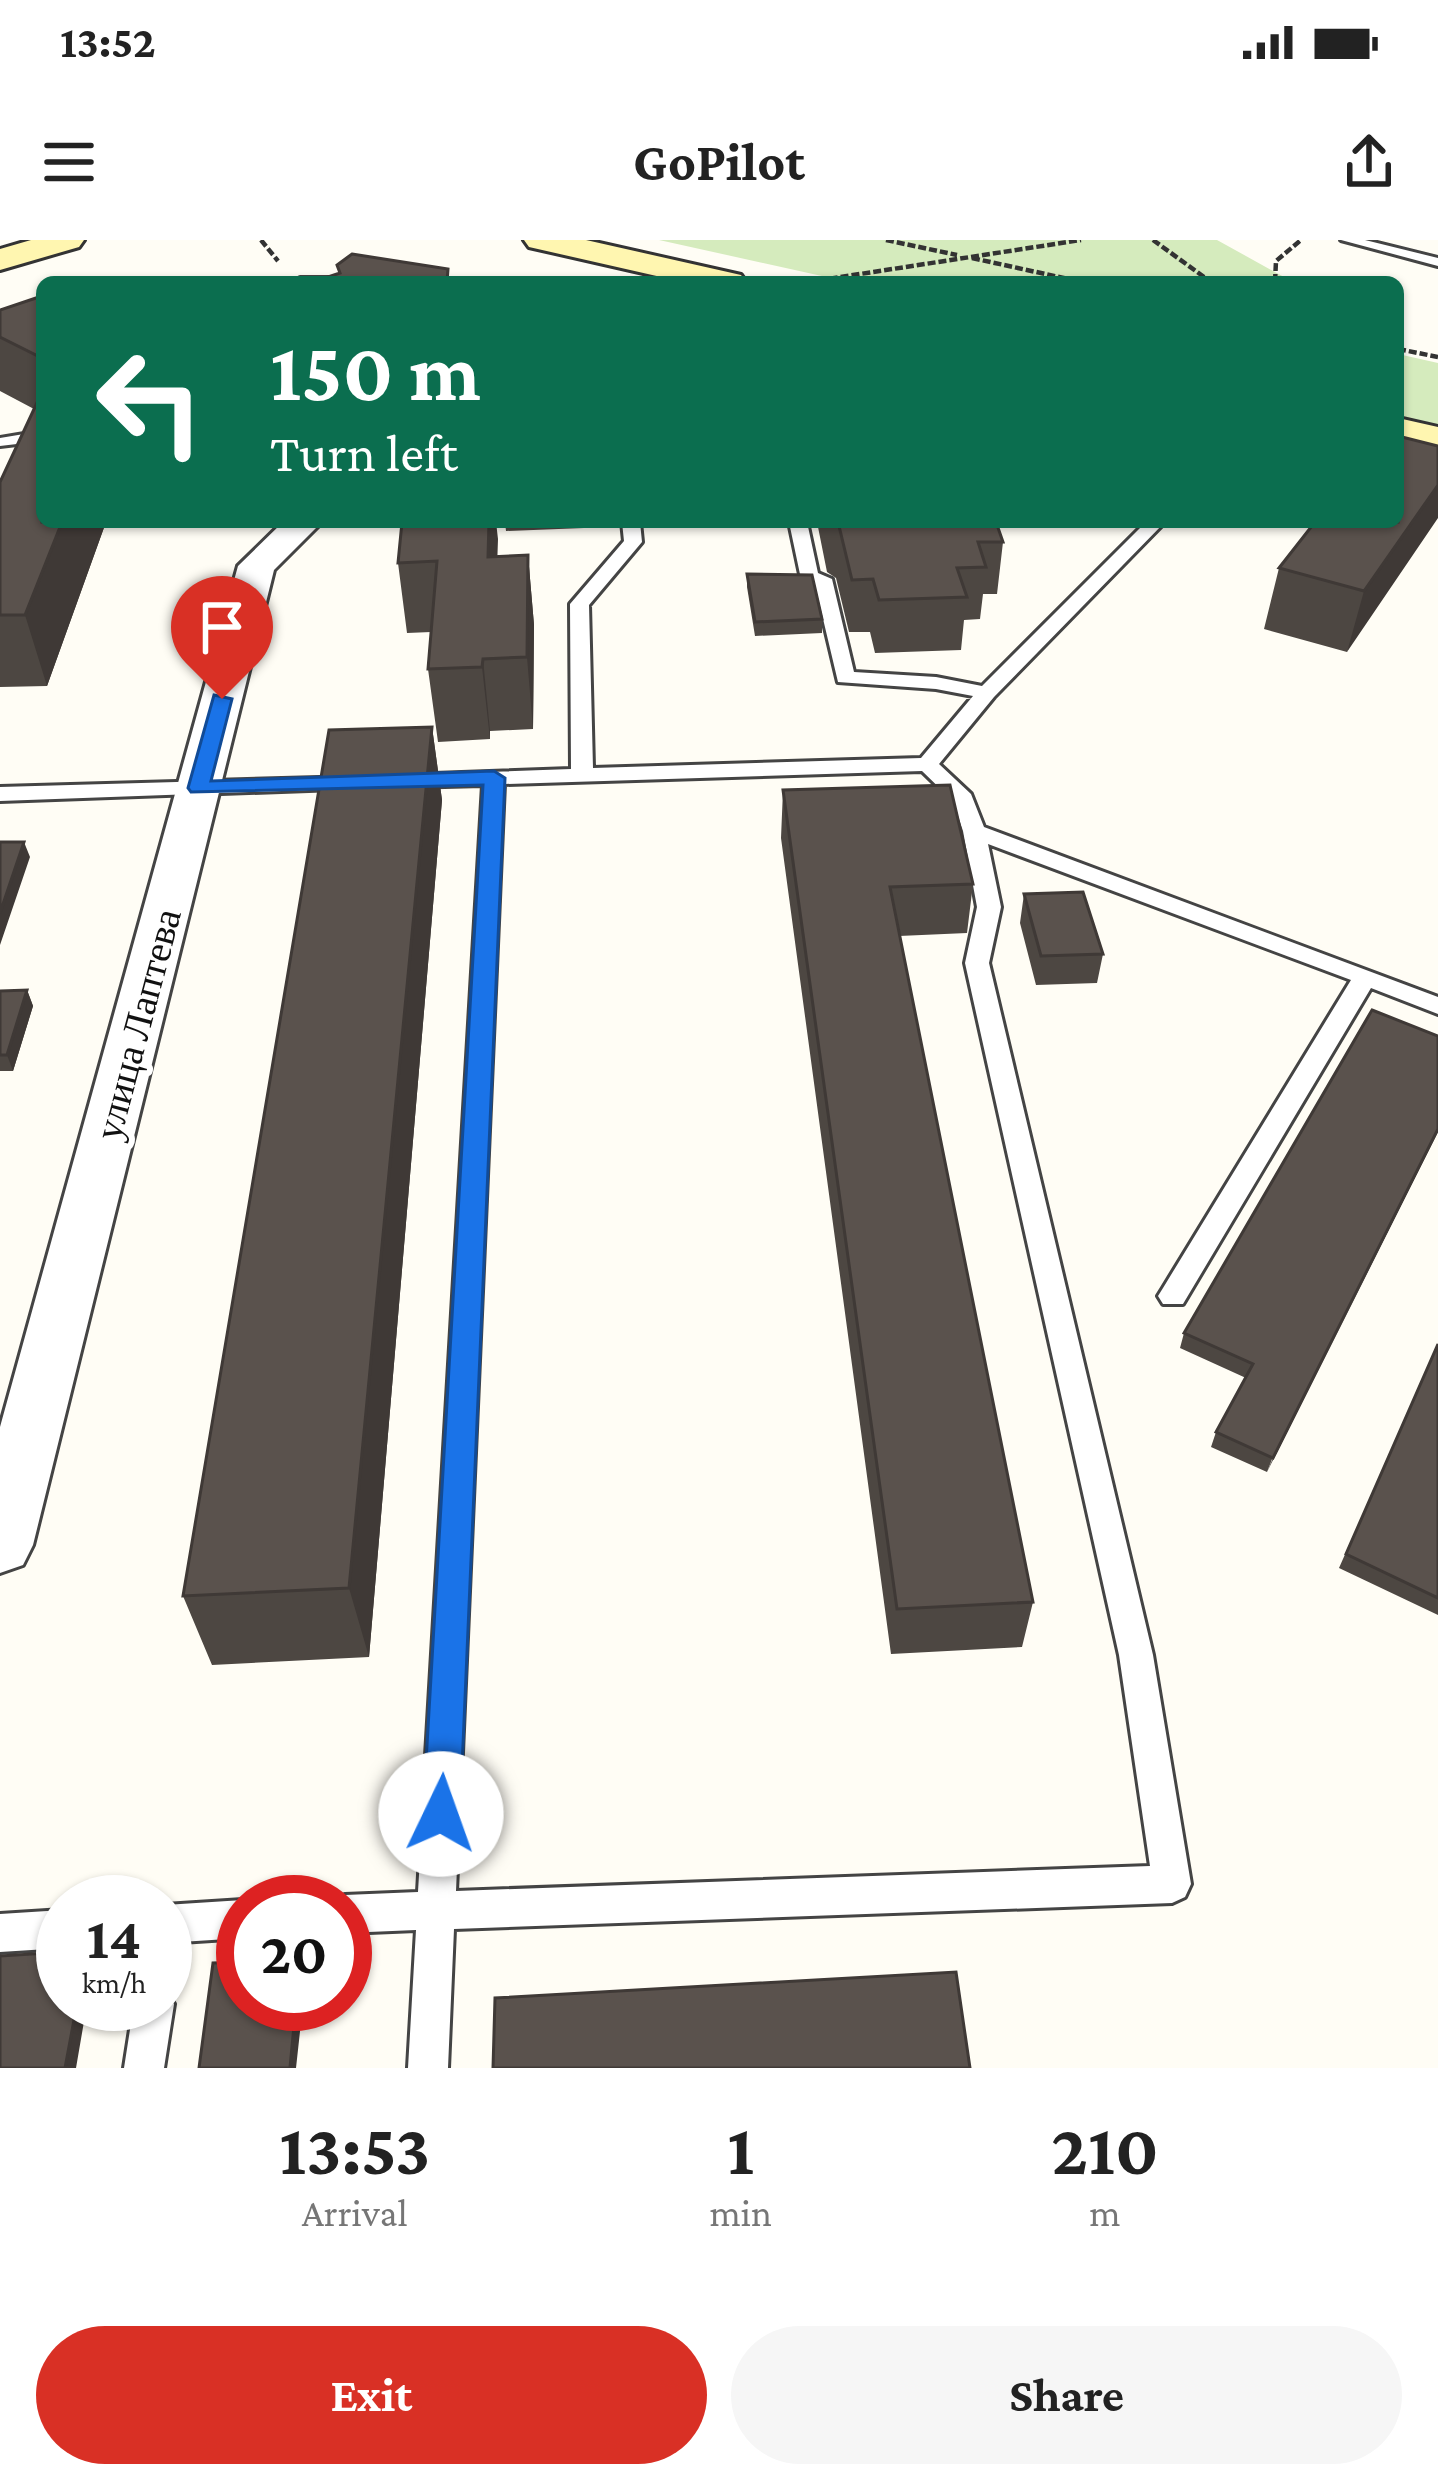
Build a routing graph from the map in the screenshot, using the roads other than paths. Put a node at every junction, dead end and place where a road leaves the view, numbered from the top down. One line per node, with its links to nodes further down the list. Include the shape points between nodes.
1 (67, 240): 6 (main road)
2 (541, 240): 8 (main road)
3 (1348, 240): 5 (lane)
4 (1438, 244): 5 (lane)
5 (1392, 251): 7 (lane)
6 (0, 260)
7 (1438, 262)
8 (692, 276)
9 (1404, 431): 11 (main road)
10 (36, 437): 12 (lane)
11 (1438, 439)
12 (2, 444)
13 (297, 528): 21 (street, улица Лаптева, via 256,566)
14 (632, 528): 19 (lane, via 633,542 579,604)
15 (799, 528): 17 (lane, via 810,579 823,579 845,678)
16 (1150, 528): 17 (lane)
17 (987, 693): 18 (lane)
18 (927, 764): 19 (lane); 23 (lane, via 964,799)
19 (582, 775): 20 (lane)
20 (494, 778): 21 (lane); 28 (lane)
21 (199, 788): 22 (lane); 27 (street, улица Лаптева)
22 (0, 794)
23 (974, 831): 24 (lane); 28 (lane, via 989,907 977,963 1136,1655 1172,1884)
24 (1365, 977): 25 (lane); 26 (lane)
25 (1438, 1006)
26 (1173, 1296)
27 (0, 1545)
28 (436, 1908): 29 (lane); 34 (lane)
29 (372, 1912)
30 (36, 1931): 31 (lane)
31 (0, 1933)
32 (150, 2031): 33 (lane)
33 (144, 2068)
34 (428, 2068)

